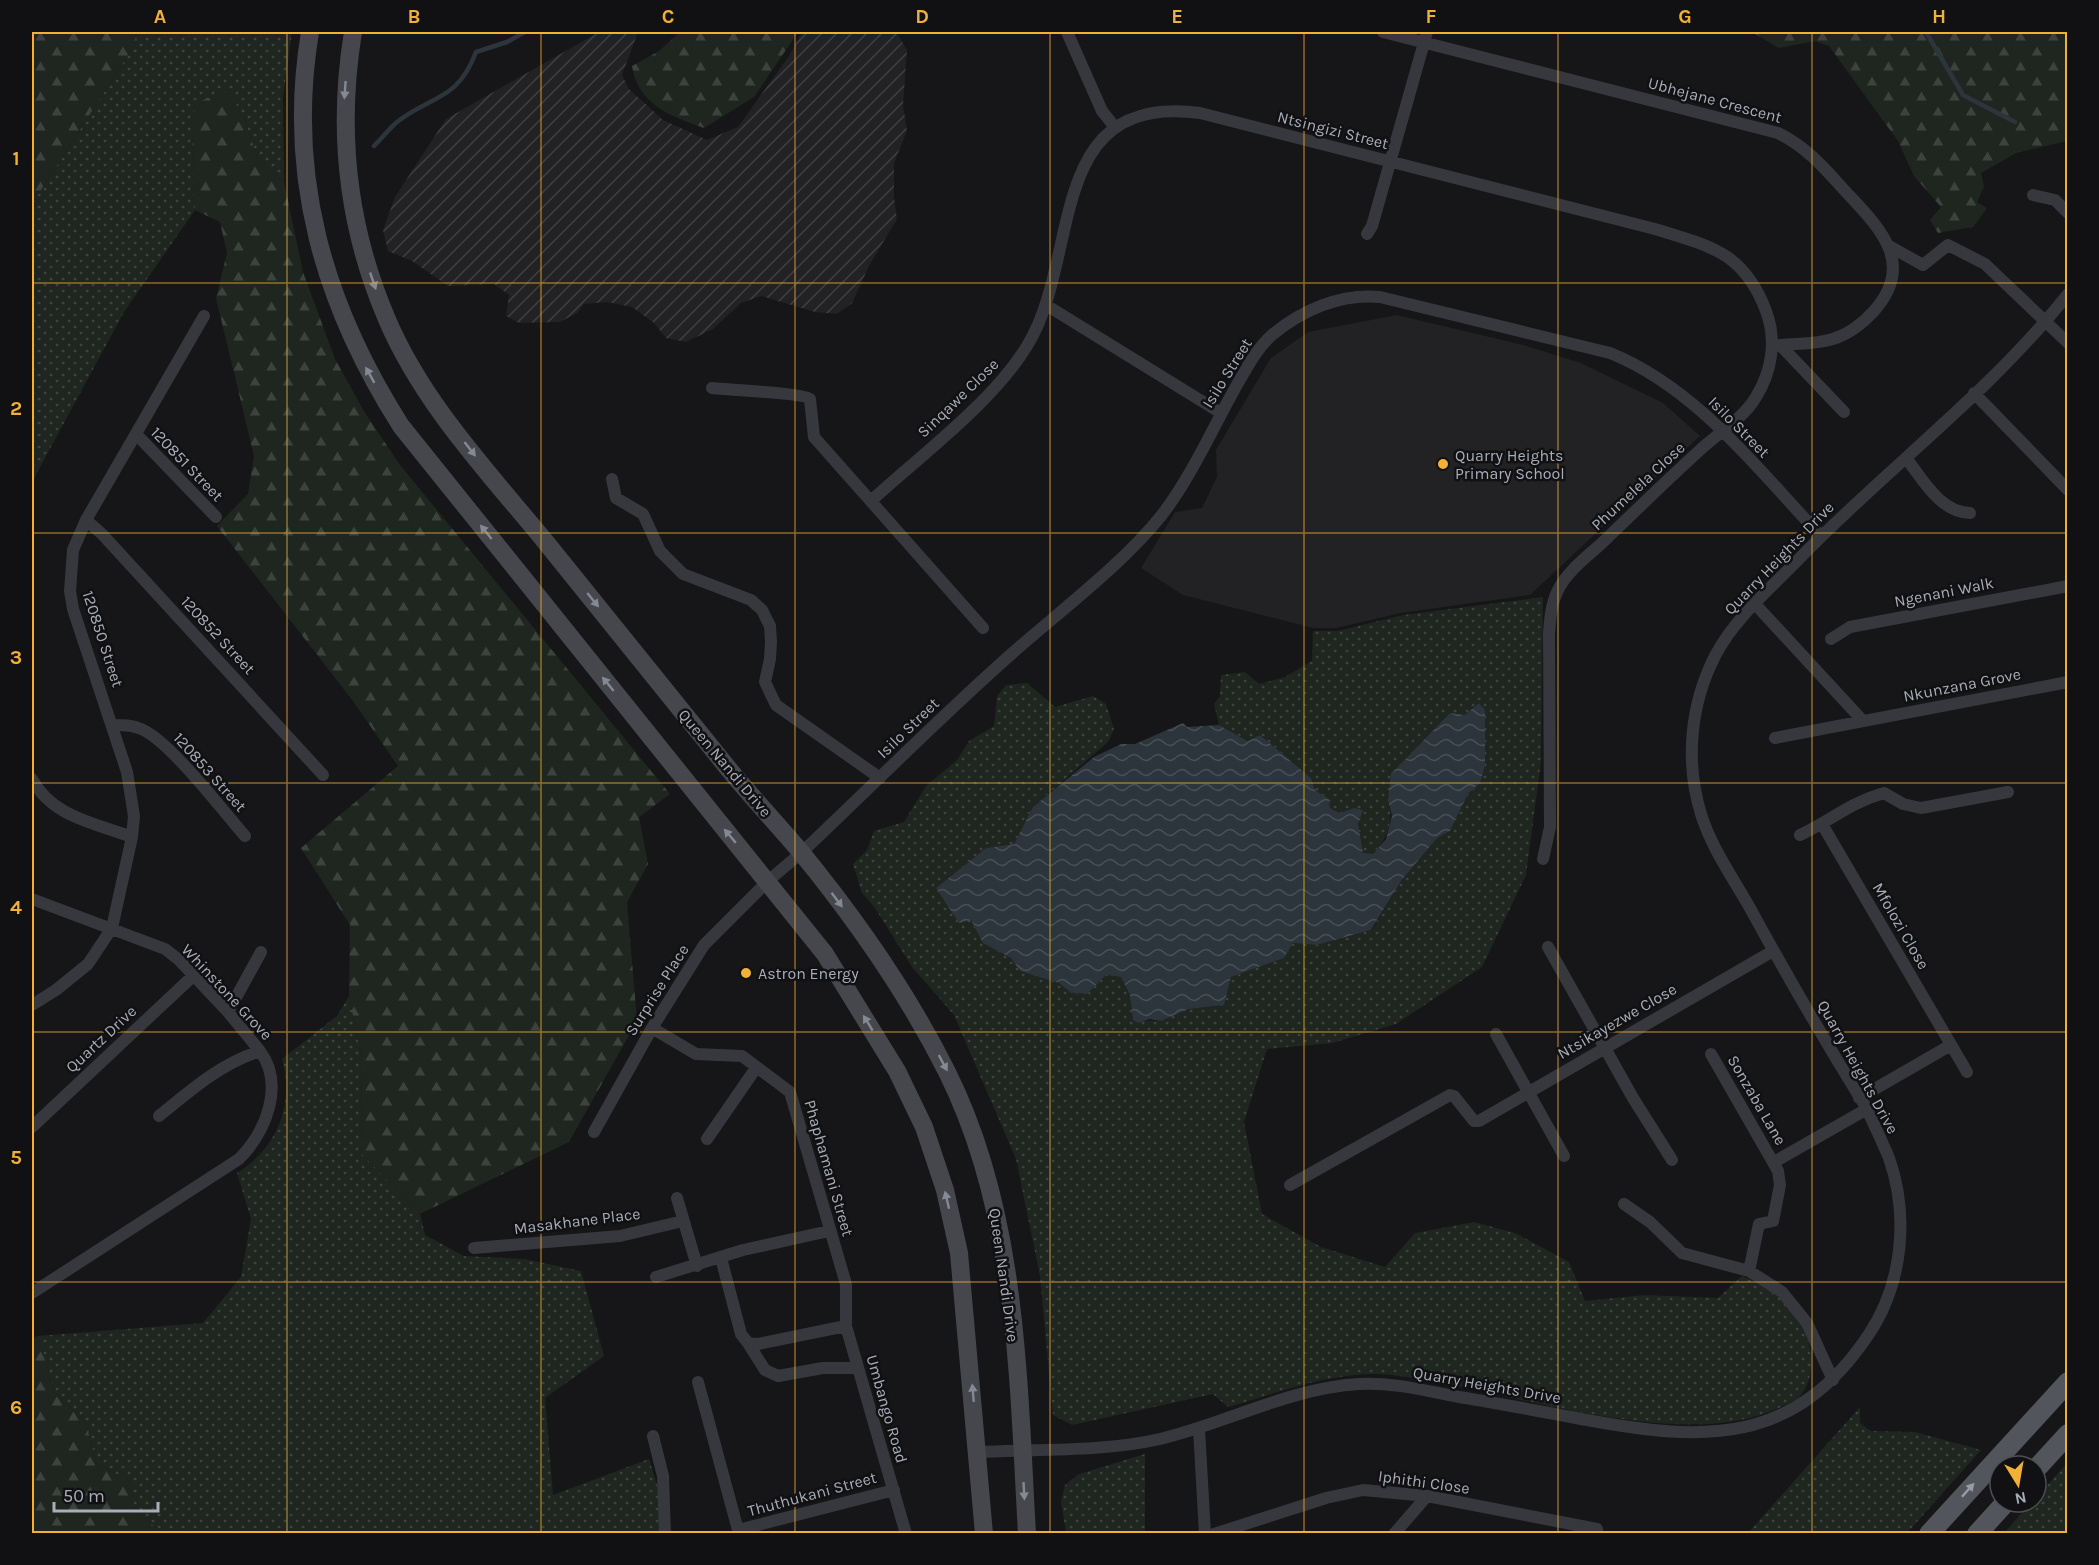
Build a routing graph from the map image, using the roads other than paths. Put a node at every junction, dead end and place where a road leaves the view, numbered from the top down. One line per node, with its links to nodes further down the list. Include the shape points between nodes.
1 (310, 32): 51 (main road, one-way to 1, via 401,426 357,352 338,306 311,214 302,132)
2 (353, 32): 49 (main road, Queen Nandi Drive, one-way to 49, via 344,110 349,192 371,277 402,350 422,385 491,476)
3 (1067, 32): 7 (street, via 1102,111)
4 (1383, 32): 6 (street, Ubhejane Crescent)
5 (1427, 32): 6 (street)
6 (1423, 44): 8 (street); 12 (street, Ubhejane Crescent, via 1778,133 1817,160 1878,226)
7 (1114, 126): 8 (street, Ntsingizi Street, via 1157,111 1200,113); 14 (street, via 1096,148 1076,186)
8 (1389, 162): 11 (street); 18 (street, Ntsingizi Street, via 1655,229 1709,247 1730,257 1748,274 1758,289)
9 (2032, 195): 10 (street, via 2055,200)
10 (2067, 213)
11 (1367, 234)
12 (1888, 246): 16 (street, via 1923,266 1948,245 1985,264); 18 (street, Ubhejane Crescent, via 1893,267 1891,283 1886,296 1865,321 1835,339)
13 (2067, 294): 16 (street, Quarry Heights Drive)
14 (1046, 305): 22 (street); 28 (street, Sinqawe Close, via 1029,344 1011,371)
15 (204, 316): 24 (street, 120850 Street)
16 (2046, 321): 17 (street); 20 (street, Quarry Heights Drive)
17 (2067, 343)
18 (1777, 346): 21 (street); 23 (street, Ntsingizi Street, via 1757,396)
19 (712, 388): 28 (street, via 806,395 813,405 814,437)
20 (1974, 393): 25 (street, Quarry Heights Drive); 27 (street)
21 (1844, 412)
22 (1221, 413): 23 (street, Isilo Street, via 1255,354 1271,336 1324,304 1368,296 1610,353 1660,377); 42 (street, Isilo Street, via 1161,515 1144,535)
23 (1721, 431): 32 (street, Isilo Street); 50 (street, Phumelela Close, via 1558,589 1551,614 1550,827)
24 (136, 434): 30 (street, 120851 Street); 31 (street, 120850 Street)
25 (1906, 458): 29 (street, via 1944,504); 32 (street, Quarry Heights Drive)
26 (612, 479): 42 (street, via 616,498 643,514 660,552 669,561 694,579 751,600 762,610 770,626 771,642 765,682 776,705)
27 (2067, 490)
28 (872, 500): 35 (street)
29 (1970, 513)
30 (216, 517)
31 (86, 520): 39 (street, 120850 Street, via 73,550 70,591); 41 (street, 120852 Street)
32 (1821, 536): 34 (street, Quarry Heights Drive)
33 (2067, 586): 36 (street, Ngenani Walk, via 1850,627)
34 (1755, 604): 38 (street); 55 (street, Quarry Heights Drive, via 1716,654 1706,676 1693,725 1691,754 1696,795 1707,831)
35 (983, 628)
36 (1831, 639)
37 (2067, 682): 38 (street, Nkunzana Grove)
38 (1863, 721): 40 (street, Nkunzana Grove)
39 (114, 725): 47 (street, 120853 Street, via 142,729 153,735); 48 (street, 120850 Street, via 131,789)
40 (1775, 738)
41 (323, 775)
42 (880, 778): 49 (street, Isilo Street)
43 (32, 779): 48 (street, via 42,796 57,809)
44 (2008, 792): 45 (street, via 1921,808 1884,793 1862,799)
45 (1822, 824): 46 (street); 62 (street, Mfolozi Close)
46 (1800, 835)
47 (245, 836)
48 (132, 837): 53 (street, 120850 Street)
49 (801, 853): 51 (street, Isilo Street); 99 (main road, Queen Nandi Drive, one-way to 99, via 920,1021 970,1124 999,1222 1011,1310)
50 (1543, 859)
51 (768, 881): 60 (street, Surprise Place, via 704,945); 100 (main road, one-way to 51, via 959,1253 945,1190 924,1127 897,1071 844,983)
52 (32, 899): 53 (street, Whinstone Grove)
53 (112, 928): 57 (street, Whinstone Grove, via 165,949); 58 (street, via 88,964)
54 (1548, 947): 63 (street)
55 (1773, 951): 63 (street, Ntsikayezwe Close); 69 (street, Quarry Heights Drive)
56 (261, 952): 59 (street)
57 (193, 976): 59 (street, Whinstone Grove); 72 (street, Quartz Drive)
58 (33, 1003)
59 (228, 1012): 64 (street, Whinstone Grove)
60 (652, 1028): 66 (street, Phaphamani Street, via 696,1054 742,1056); 73 (street, Surprise Place)
61 (1496, 1034): 68 (street)
62 (1951, 1045): 67 (street, Mfolozi Close); 69 (street)
63 (1606, 1047): 68 (street, Ntsikayezwe Close); 76 (street)
64 (260, 1051): 71 (street, via 209,1075); 88 (street, Whinstone Grove, via 269,1073 270,1100 263,1127 248,1150 226,1169)
65 (1711, 1054): 77 (street, Sonzaba Lane)
66 (756, 1068): 74 (street); 82 (street, Phaphamani Street, via 792,1096)
67 (1967, 1072)
68 (1527, 1092): 75 (street); 78 (street, Ntsikayezwe Close, via 1479,1121 1450,1095)
69 (1859, 1098): 70 (street, Quarry Heights Drive)
70 (1867, 1109): 77 (street, Sonzaba Lane); 93 (street, Quarry Heights Drive, via 1893,1173 1900,1248 1894,1279 1875,1325)
71 (159, 1116)
72 (32, 1127)
73 (594, 1132)
74 (707, 1139)
75 (1564, 1155)
76 (1672, 1160)
77 (1774, 1162): 86 (street, Sonzaba Lane, via 1780,1180 1777,1206 1773,1221 1759,1224)
78 (1290, 1185)
79 (677, 1198): 81 (street)
80 (1624, 1204): 86 (street, via 1650,1222 1682,1253)
81 (683, 1221): 83 (street, Masakhane Place, via 620,1236); 85 (street)
82 (829, 1232): 84 (street); 89 (street, Phaphamani Street)
83 (474, 1248)
84 (721, 1258): 85 (street); 91 (street, via 741,1334)
85 (697, 1266): 87 (street)
86 (1749, 1271): 93 (street, via 1782,1292 1798,1310)
87 (657, 1277)
88 (32, 1293)
89 (846, 1293): 90 (street, Umbango Road)
90 (846, 1326): 91 (street); 92 (street, Umbango Road)
91 (748, 1343): 92 (street, via 765,1370 778,1376 823,1368)
92 (858, 1368): 102 (street, Umbango Road)
93 (1833, 1380): 96 (street, Quarry Heights Drive, via 1779,1416 1750,1427 1708,1433 1638,1430 1412,1388 1362,1384 1309,1392)
94 (698, 1382): 102 (street, Thuthukani Street, via 738,1530)
95 (2067, 1382): 113 (main road, one-way to 95)
96 (1199, 1429): 99 (street, Quarry Heights Drive, via 1124,1444); 110 (street)
97 (2067, 1434): 101 (main road)
98 (653, 1436): 106 (street, via 663,1476)
99 (1022, 1449): 100 (street, Quarry Heights Drive); 109 (main road, Queen Nandi Drive, one-way to 109)
100 (977, 1452): 108 (main road)
101 (2048, 1455)
102 (894, 1490): 107 (street, Umbango Road)
103 (1427, 1497): 105 (street, Iphithi Close); 111 (street, Iphithi Close, via 1350,1492); 112 (street)
104 (1995, 1514): 114 (main road)
105 (1596, 1531)
106 (666, 1533)
107 (906, 1533)
108 (984, 1533)
109 (1027, 1533)
110 (1205, 1533)
111 (1214, 1533)
112 (1394, 1533)
113 (1929, 1533)
114 (1977, 1533)

